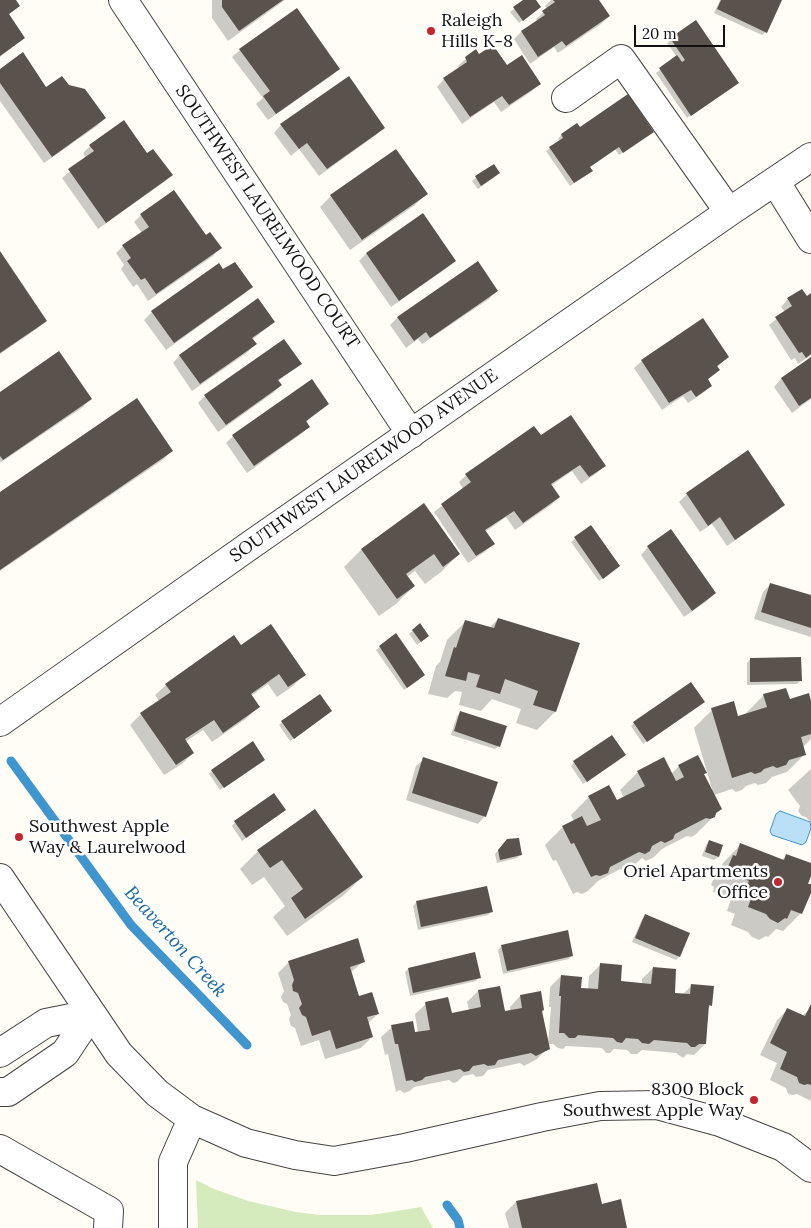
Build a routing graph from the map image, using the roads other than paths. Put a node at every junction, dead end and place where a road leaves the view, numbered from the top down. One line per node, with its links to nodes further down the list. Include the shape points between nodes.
1 (123, 0): 7 (street, SOUTHWEST LAURELWOOD COURT)
2 (566, 98): 5 (street, via 621,59)
3 (811, 157): 4 (street, SOUTHWEST LAURELWOOD AVENUE)
4 (775, 181): 5 (street, SOUTHWEST LAURELWOOD AVENUE); 6 (street)
5 (729, 212): 7 (street, SOUTHWEST LAURELWOOD AVENUE)
6 (811, 239)
7 (411, 434): 8 (street, SOUTHWEST LAURELWOOD AVENUE)
8 (0, 722)
9 (0, 878): 10 (street)
10 (91, 1014): 11 (street, via 46,1023); 12 (street, via 66,1053 8,1092); 13 (street, via 119,1054 157,1093)
11 (0, 1054)
12 (0, 1092)
13 (192, 1119): 15 (street, via 246,1143 334,1161 600,1106 657,1105 720,1122 783,1147); 17 (street, via 173,1162)
14 (0, 1149): 16 (street, via 109,1211)
15 (811, 1168)
16 (108, 1228)
17 (173, 1228)

